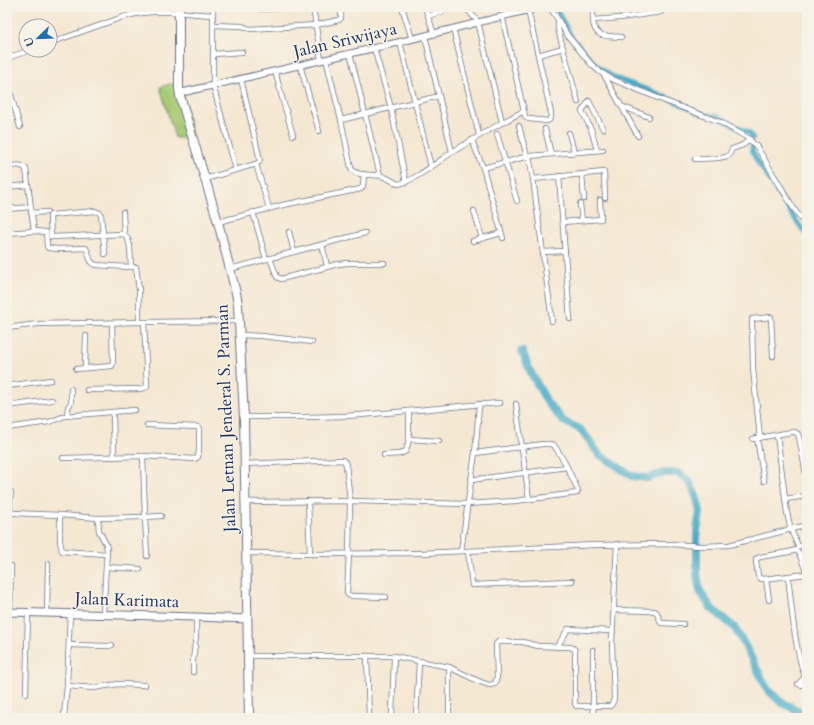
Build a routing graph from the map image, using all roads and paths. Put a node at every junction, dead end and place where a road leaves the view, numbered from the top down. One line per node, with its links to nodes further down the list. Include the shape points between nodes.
1 (213, 7): 16 (street)
2 (301, 7): 12 (street)
3 (313, 7): 23 (street)
4 (341, 7): 23 (street, via 339,20)
5 (402, 7): 28 (street)
6 (425, 7): 17 (street)
7 (456, 7): 17 (street)
8 (463, 7): 21 (street)
9 (540, 7): 14 (street, Jalan Sriwijaya)
10 (550, 7): 20 (street)
11 (594, 7): 19 (street)
12 (260, 9)
13 (179, 10): 16 (street); 29 (street, via 134,14); 46 (highway, Jalan Letnan Jenderal S. Parman)
14 (528, 10): 18 (street, Jalan Sriwijaya); 37 (street)
15 (661, 12): 19 (street)
16 (213, 15): 22 (street)
17 (428, 16): 25 (street)
18 (502, 16): 21 (street, Jalan Sriwijaya); 52 (street)
19 (593, 20): 27 (street, via 596,30 602,35)
20 (558, 21): 32 (street); 42 (street, via 591,64)
21 (478, 22): 24 (street, Jalan Sriwijaya); 56 (street)
22 (213, 25): 23 (street, via 242,26 250,29); 36 (street)
23 (316, 25): 39 (street)
24 (453, 28): 25 (street, Jalan Sriwijaya); 65 (street)
25 (434, 34): 26 (street, Jalan Sriwijaya)
26 (425, 36): 28 (street, Jalan Sriwijaya); 47 (street)
27 (621, 37)
28 (412, 39): 30 (street, Jalan Sriwijaya)
29 (58, 40)
30 (400, 42): 31 (street, Jalan Sriwijaya); 48 (street)
31 (374, 48): 34 (street, Jalan Sriwijaya); 51 (street)
32 (563, 48): 37 (street); 49 (street)
33 (242, 52): 36 (street)
34 (350, 53): 39 (street, Jalan Sriwijaya); 53 (street)
35 (18, 54): 38 (street)
36 (214, 54): 45 (street)
37 (538, 55): 52 (street, via 551,117 547,121 529,119 526,118)
38 (7, 58)
39 (324, 60): 40 (street, Jalan Sriwijaya); 55 (street)
40 (300, 65): 41 (street, Jalan Sriwijaya); 61 (street)
41 (275, 71): 43 (street, Jalan Sriwijaya); 64 (street)
42 (604, 74): 50 (street); 67 (street, via 720,122)
43 (241, 79): 45 (street, Jalan Sriwijaya); 76 (street)
44 (7, 84): 58 (street)
45 (213, 85): 46 (street, Jalan Sriwijaya); 81 (street)
46 (180, 93): 87 (highway, Jalan Letnan Jenderal S. Parman)
47 (439, 96): 48 (street); 71 (street)
48 (414, 102): 51 (street); 79 (street)
49 (578, 102)
50 (621, 106): 54 (street); 66 (street)
51 (391, 108): 53 (street); 88 (street)
52 (524, 111): 56 (street)
53 (365, 114): 55 (street); 84 (street)
54 (649, 117)
55 (341, 120): 82 (street, via 351,168 354,172)
56 (502, 122): 65 (street)
57 (519, 126): 74 (street)
58 (20, 127)
59 (545, 129): 73 (street)
60 (604, 129): 69 (street, via 588,100 582,111 591,129)
61 (319, 130)
62 (569, 133): 72 (street)
63 (497, 134): 77 (street)
64 (293, 135)
65 (479, 135): 68 (street)
66 (638, 136)
67 (750, 139): 75 (street, via 732,149 727,156); 107 (street)
68 (472, 140): 71 (street); 80 (street)
69 (596, 150): 70 (street); 72 (street)
70 (603, 150)
71 (452, 152): 79 (street)
72 (574, 152): 73 (street)
73 (551, 154): 74 (street)
74 (528, 157): 77 (street); 86 (street)
75 (695, 159)
76 (258, 162): 81 (street); 97 (street)
77 (505, 162): 80 (street); 94 (street)
78 (7, 167): 89 (street, via 24,166)
79 (430, 167): 88 (street)
80 (483, 168): 114 (street, via 502,236)
81 (236, 170): 87 (street)
82 (364, 174): 84 (street); 97 (street, via 361,189)
83 (582, 174): 85 (street); 91 (street, via 604,172); 92 (street)
84 (380, 175): 88 (street, via 398,184)
85 (560, 176): 86 (street); 106 (street)
86 (533, 179): 119 (street)
87 (205, 180): 105 (highway, Jalan Letnan Jenderal S. Parman)
88 (406, 182)
89 (28, 185): 90 (street); 96 (street)
90 (7, 187)
91 (605, 198)
92 (584, 200)
93 (600, 200): 104 (street, via 601,219)
94 (517, 201)
95 (580, 204): 104 (street)
96 (31, 207): 98 (street); 103 (street)
97 (269, 208): 102 (street)
98 (7, 209)
99 (474, 211): 114 (street)
100 (47, 212): 103 (street)
101 (123, 212): 112 (street)
102 (253, 212): 105 (street); 121 (street)
103 (31, 214): 108 (street)
104 (582, 220): 106 (street)
105 (218, 222): 125 (highway, Jalan Letnan Jenderal S. Parman)
106 (563, 222): 117 (street)
107 (807, 226)
108 (34, 231): 110 (street); 123 (street, via 46,232 49,248 86,248 92,263 96,265)
109 (289, 232): 118 (street)
110 (7, 233)
111 (365, 233): 116 (street)
112 (124, 234): 113 (street); 123 (street, via 129,242)
113 (103, 235): 113 (street, via 101,215 95,211 50,216 51,237); 120 (street)
114 (482, 238): 115 (street)
115 (473, 241)
116 (322, 244): 118 (street); 124 (street)
117 (565, 251): 119 (street); 126 (street)
118 (294, 252): 121 (street)
119 (543, 252): 128 (street)
120 (105, 254)
121 (268, 258): 124 (street, via 276,277 280,279); 125 (street)
122 (384, 263): 124 (street)
123 (131, 266): 130 (street, via 137,270)
124 (328, 266)
125 (230, 269): 127 (highway, Jalan Letnan Jenderal S. Parman, via 238,299)
126 (570, 319)
127 (239, 321): 130 (street); 132 (highway, Jalan Letnan Jenderal S. Parman)
128 (552, 321)
129 (112, 322): 130 (street); 131 (street, via 38,324); 136 (street, via 113,365)
130 (142, 322): 141 (street, via 147,387)
131 (7, 328)
132 (240, 335): 134 (street); 151 (highway, Jalan Letnan Jenderal S. Parman)
133 (86, 336): 136 (street)
134 (312, 342)
135 (773, 356): 155 (street, via 771,317 752,319)
136 (85, 368): 137 (street)
137 (76, 369)
138 (51, 380): 139 (street)
139 (7, 386)
140 (71, 389): 150 (street, via 71,403)
141 (87, 390)
142 (52, 400): 146 (street)
143 (500, 403): 144 (street)
144 (479, 404): 148 (street); 159 (street)
145 (516, 404): 158 (street)
146 (7, 406)
147 (135, 410): 149 (street)
148 (409, 411): 151 (street, via 315,417); 156 (street)
149 (113, 412): 150 (street); 161 (street)
150 (66, 416): 153 (street, via 50,422)
151 (244, 417): 164 (highway, Jalan Letnan Jenderal S. Parman)
152 (146, 425): 162 (street, via 198,427 199,450 195,459)
153 (7, 428)
154 (777, 435): 155 (street); 168 (street, via 791,432 798,434); 173 (street)
155 (757, 438): 169 (street)
156 (408, 439): 157 (street); 160 (street, via 405,452)
157 (439, 441)
158 (522, 447): 159 (street); 165 (street, via 552,444); 166 (street)
159 (474, 453): 167 (street)
160 (384, 455)
161 (114, 456): 162 (street); 163 (street)
162 (143, 456): 181 (street)
163 (64, 458)
164 (245, 464): 175 (street, via 343,460 346,465); 176 (highway, Jalan Letnan Jenderal S. Parman)
165 (567, 467): 166 (street); 172 (street, via 578,490 577,493)
166 (525, 473): 167 (street); 172 (street)
167 (471, 480): 177 (street)
168 (807, 480)
169 (764, 481)
170 (7, 490): 178 (street, via 11,493)
171 (807, 496): 173 (street)
172 (529, 499): 177 (street)
173 (785, 500): 184 (street)
174 (308, 501): 175 (street); 176 (street); 191 (street)
175 (350, 501): 177 (street); 192 (street)
176 (245, 502): 189 (highway, Jalan Letnan Jenderal S. Parman)
177 (467, 504): 187 (street)
178 (9, 513): 179 (street)
179 (60, 515): 182 (street); 190 (street, via 62,551)
180 (161, 516): 181 (street)
181 (145, 517): 182 (street); 193 (street)
182 (98, 518): 190 (street, via 99,531 106,544)
183 (807, 525): 184 (street)
184 (792, 530): 185 (street, via 729,545); 186 (street, via 798,546)
185 (617, 544): 188 (street); 204 (street)
186 (807, 546)
187 (461, 551): 188 (street); 192 (street)
188 (468, 551): 201 (street, via 472,584)
189 (246, 553): 191 (street); 211 (highway, Jalan Letnan Jenderal S. Parman)
190 (106, 554): 196 (street)
191 (310, 554): 192 (street)
192 (349, 554): 202 (street, via 348,595)
193 (148, 556)
194 (48, 563): 207 (street)
195 (11, 566): 205 (street)
196 (106, 567): 197 (street); 209 (street)
197 (140, 569)
198 (807, 574): 199 (street); 200 (street, via 796,550 756,559 758,576)
199 (788, 576): 200 (street); 224 (street, via 800,662)
200 (766, 579): 203 (street)
201 (572, 581)
202 (386, 597)
203 (769, 600)
204 (614, 610): 212 (street, via 655,611 661,622); 213 (street)
205 (9, 612): 206 (main road, Jalan Karimata)
206 (28, 612): 207 (main road, Jalan Karimata); 228 (street)
207 (47, 613): 208 (main road, Jalan Karimata)
208 (70, 613): 209 (main road, Jalan Karimata); 214 (street)
209 (103, 614): 210 (main road, Jalan Karimata)
210 (196, 617): 211 (main road, Jalan Karimata); 223 (street)
211 (247, 619): 218 (highway, Jalan Letnan Jenderal S. Parman)
212 (683, 624)
213 (612, 631): 216 (street, via 568,629); 229 (street, via 614,700 610,706)
214 (69, 644): 215 (street); 226 (street)
215 (112, 645)
216 (557, 647): 222 (street, via 524,642 496,642 497,677 493,685); 229 (street, via 575,650 574,703 576,706)
217 (593, 650): 229 (street)
218 (249, 656): 219 (street); 231 (highway, Jalan Letnan Jenderal S. Parman)
219 (367, 656): 220 (street); 232 (street)
220 (394, 656): 221 (street); 233 (street)
221 (419, 662): 222 (street); 234 (street)
222 (449, 668): 235 (street)
223 (193, 672)
224 (806, 676): 227 (street, via 798,684)
225 (145, 685): 226 (street, via 93,688)
226 (67, 686): 230 (street)
227 (807, 686)
228 (26, 694)
229 (593, 706): 236 (street)
230 (65, 718)
231 (249, 718)
232 (369, 718)
233 (392, 718)
234 (416, 718)
235 (448, 718)
236 (594, 718)

